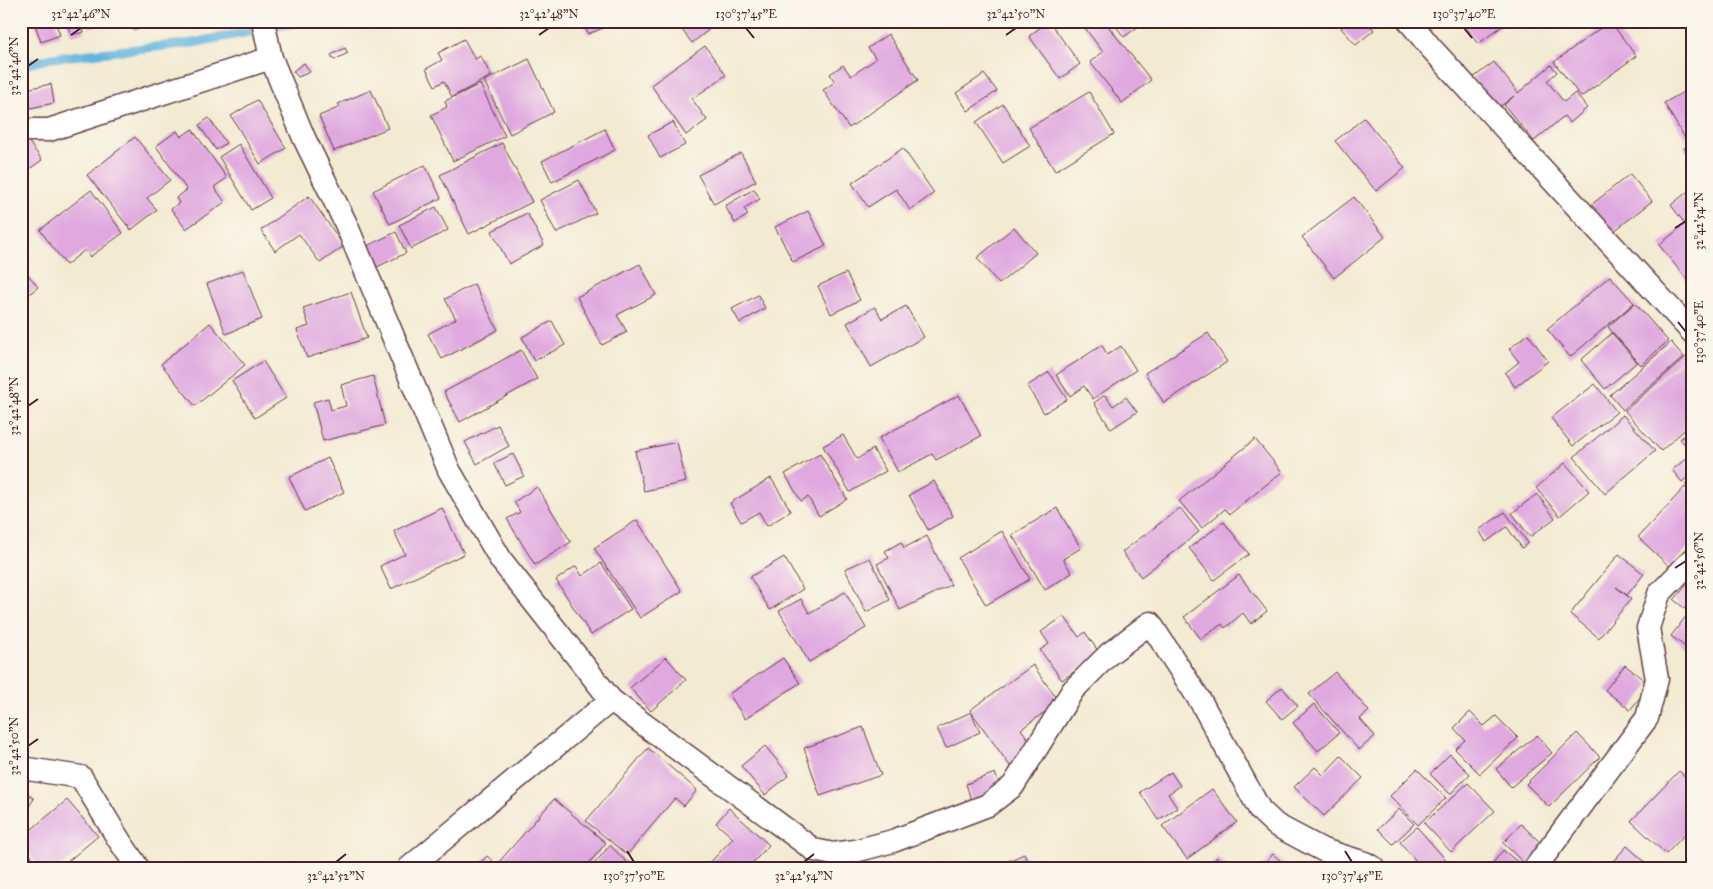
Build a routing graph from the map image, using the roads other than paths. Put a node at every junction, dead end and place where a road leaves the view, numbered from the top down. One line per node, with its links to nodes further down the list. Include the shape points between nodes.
1 (263, 21): 3 (street)
2 (1409, 21): 5 (street)
3 (271, 58): 4 (street, via 50,130); 7 (street, via 304,138 346,224 449,470 501,560)
4 (21, 130)
5 (1692, 332)
6 (1692, 560): 12 (street, via 1659,594 1648,628 1657,679 1647,718)
7 (611, 700): 10 (street); 11 (street, via 814,850 833,854 855,851 893,841 994,800 1012,786 1073,690 1109,654 1150,623 1201,702 1260,810 1276,825 1323,850)
8 (21, 768): 9 (street, via 81,777)
9 (138, 868)
10 (409, 868)
11 (1374, 868)
12 (1535, 868)

